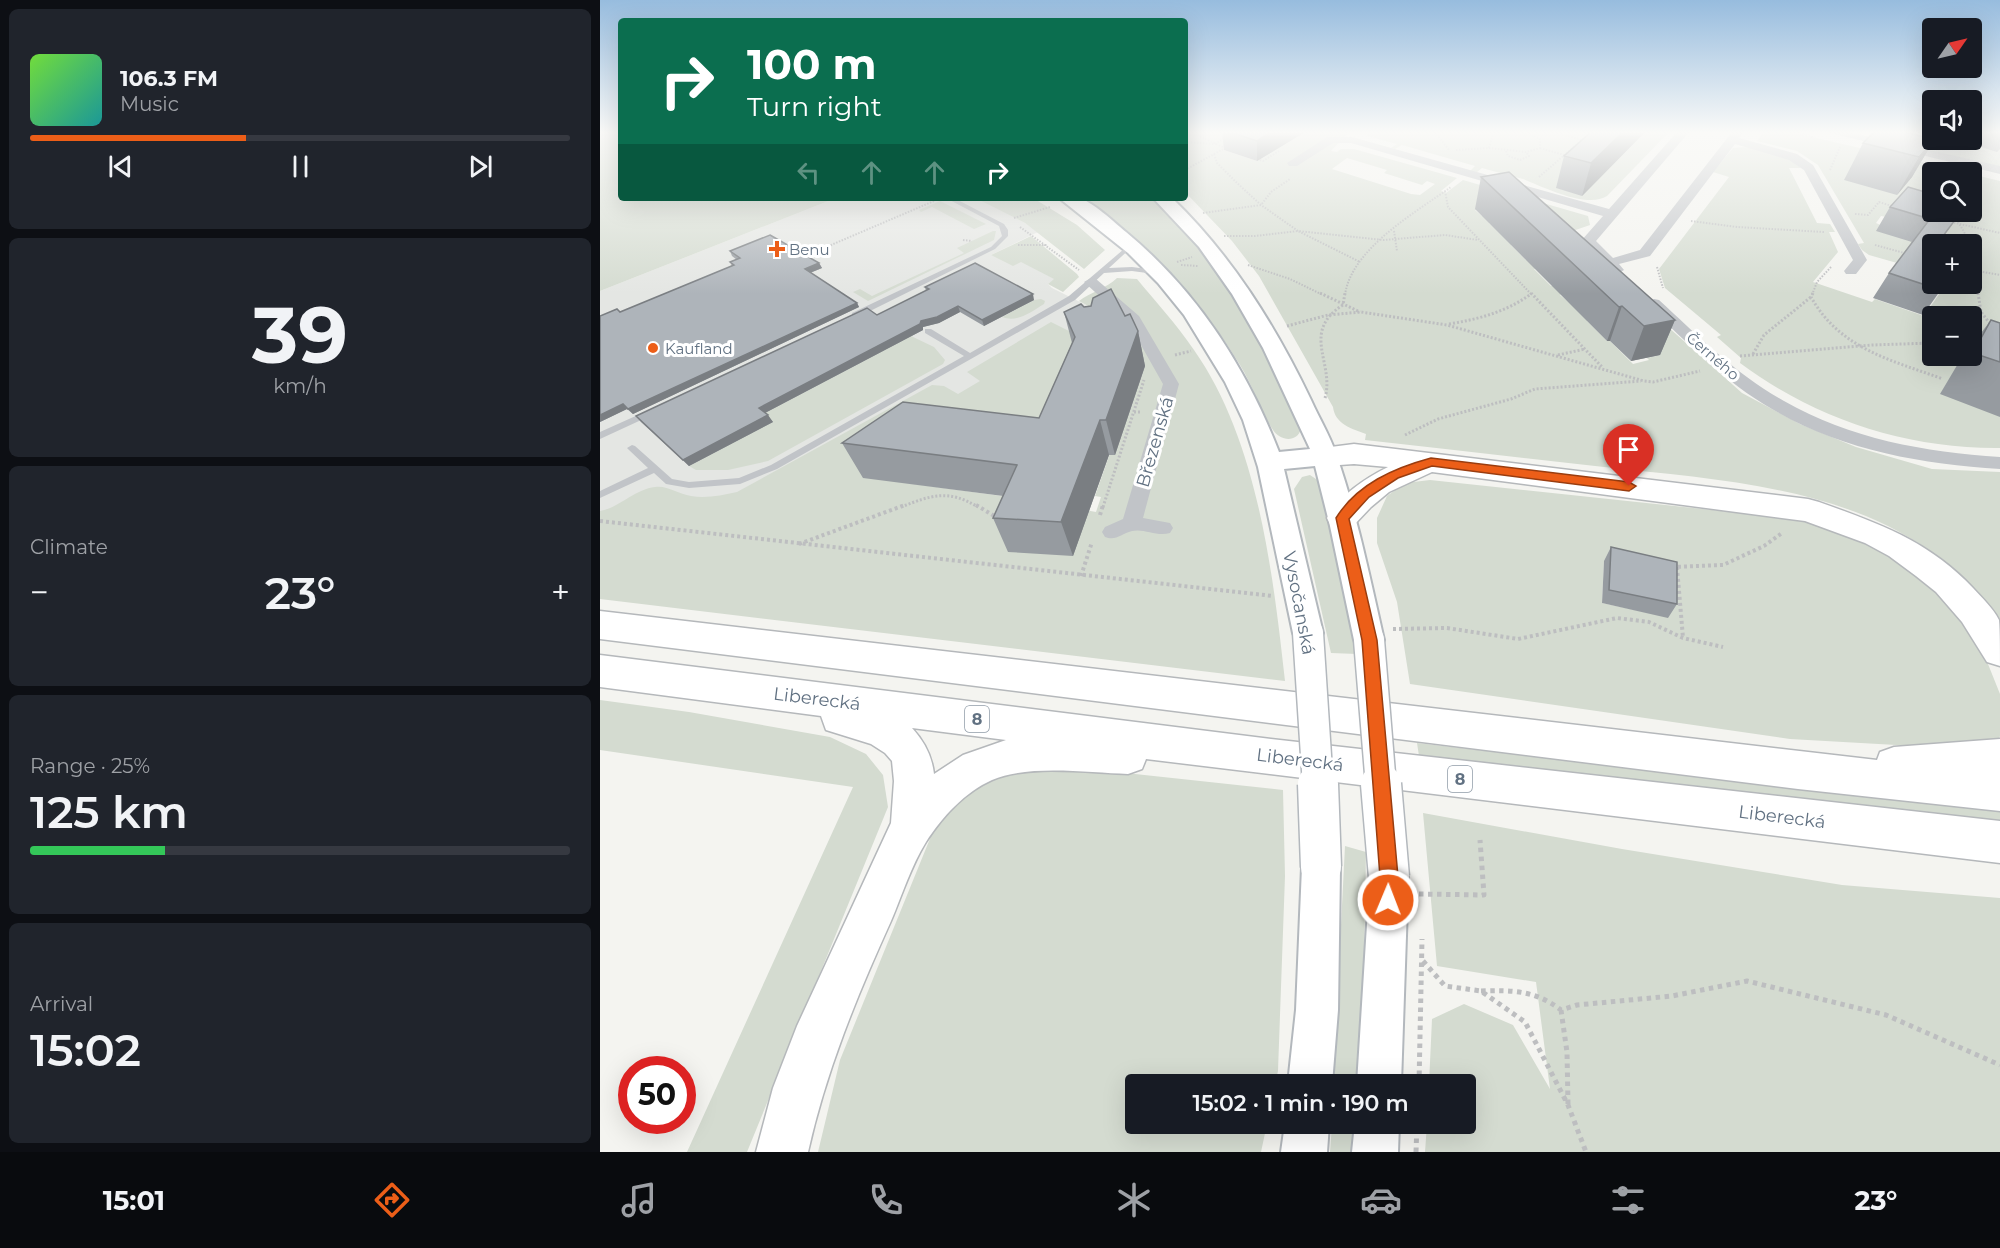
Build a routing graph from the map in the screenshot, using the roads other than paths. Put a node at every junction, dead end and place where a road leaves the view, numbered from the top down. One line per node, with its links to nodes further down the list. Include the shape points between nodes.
1 (1510, 186): 8 (street)
2 (1636, 186): 8 (street)
3 (1696, 186): 10 (street, via 1645,253)
4 (1820, 186): 13 (street, via 1860,260)
5 (955, 201): 17 (lane, via 1002,225 1005,236 998,245)
6 (1073, 201): 9 (main road, Vysočanská)
7 (1165, 201): 23 (main road, via 1215,243 1284,366)
8 (1611, 214): 10 (street, via 1588,241)
9 (1131, 245): 11 (lane); 12 (main road, Vysočanská)
10 (1608, 263): 15 (street)
11 (1104, 271): 12 (lane); 14 (lane)
12 (1157, 271): 24 (main road, Vysočanská, via 1195,316 1237,381)
13 (1851, 271)
14 (1087, 278): 19 (lane, via 1072,297); 30 (street, Březenská, via 1120,312 1134,319 1171,384)
15 (1626, 279)
16 (1644, 294): 26 (street, Černého, via 1752,389 1794,413 1852,438 1911,454 1958,462)
17 (844, 321)
18 (928, 331): 19 (lane)
19 (970, 356): 27 (lane, via 774,467 740,481 689,485 669,482)
20 (653, 411): 21 (lane)
21 (600, 436)
22 (632, 448): 27 (lane)
23 (1325, 456): 24 (main road); 25 (highway, via 1354,454); 29 (main road)
24 (1270, 462): 43 (main road, Vysočanská, bridge, via 1308,633 1316,733 1322,867)
25 (1431, 462): 29 (highway, via 1394,475 1364,494); 34 (highway, via 1808,510 1876,535 1928,567 1974,612)
26 (2000, 463)
27 (655, 469): 28 (lane)
28 (600, 495)
29 (1342, 518): 44 (main road, bridge, via 1381,635 1408,886)
30 (1132, 523): 31 (street); 32 (street)
31 (1163, 528)
32 (1101, 531)
33 (600, 625): 39 (highway)
34 (2000, 651)
35 (600, 671): 36 (highway, Liberecká / 8)
36 (682, 682): 37 (highway, Liberecká / 8); 41 (highway, via 872,726 895,736 910,754 915,770)
37 (1271, 757): 41 (highway, via 1014,755 965,775 937,796); 42 (highway, Liberecká / 8)
38 (2000, 757): 39 (highway)
39 (1798, 770): 40 (highway)
40 (2000, 792)
41 (911, 828): 47 (highway, via 808,1059)
42 (2000, 842)
43 (1311, 1074)
44 (1380, 1074)
45 (1306, 1134): 48 (main road)
46 (1376, 1134): 49 (main road)
47 (782, 1152)
48 (1304, 1152)
49 (1375, 1152)

